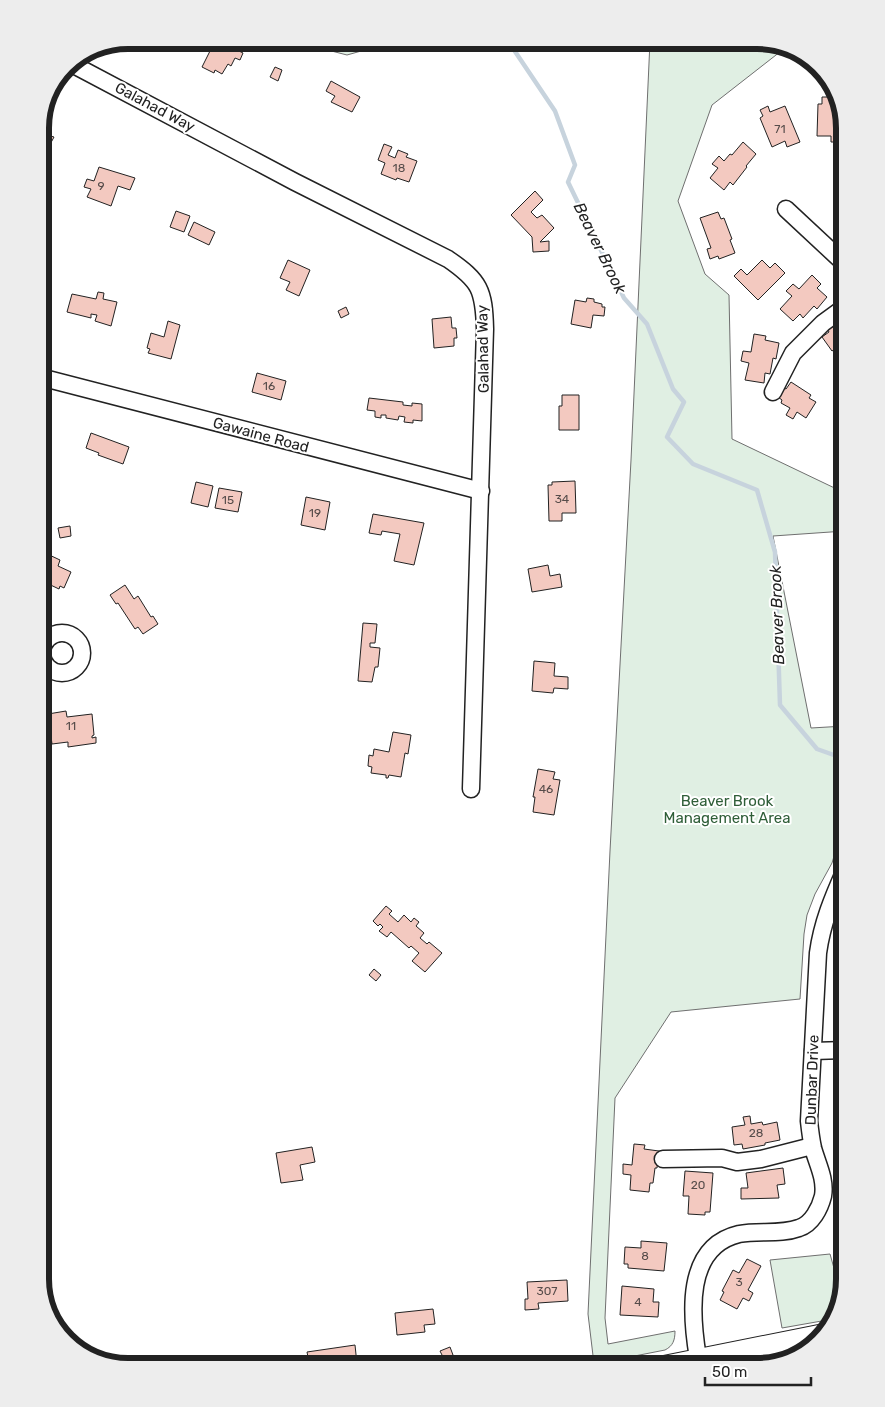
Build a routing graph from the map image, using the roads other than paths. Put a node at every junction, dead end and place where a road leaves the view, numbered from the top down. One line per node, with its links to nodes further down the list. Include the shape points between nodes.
1 (78, 67): 7 (street, Galahad Way, via 448,259 475,280 485,313)
2 (786, 209): 3 (street)
3 (836, 252)
4 (836, 313): 6 (street, via 793,353)
5 (49, 379): 7 (street, Gawaine Road)
6 (773, 392)
7 (481, 491): 8 (street, Galahad Way)
8 (470, 790)
9 (836, 891): 11 (street, Dunbar Drive, via 826,914 818,953)
10 (836, 1050): 11 (street)
11 (812, 1051): 12 (street, Dunbar Drive, via 809,1121)
12 (812, 1146): 13 (street, via 737,1162 722,1158); 15 (street, Dunbar Drive, via 823,1178 823,1194 820,1208 811,1221 801,1228 751,1232 723,1240 701,1266 693,1298)
13 (663, 1160)
14 (812, 1336): 15 (main road)
15 (698, 1358)

